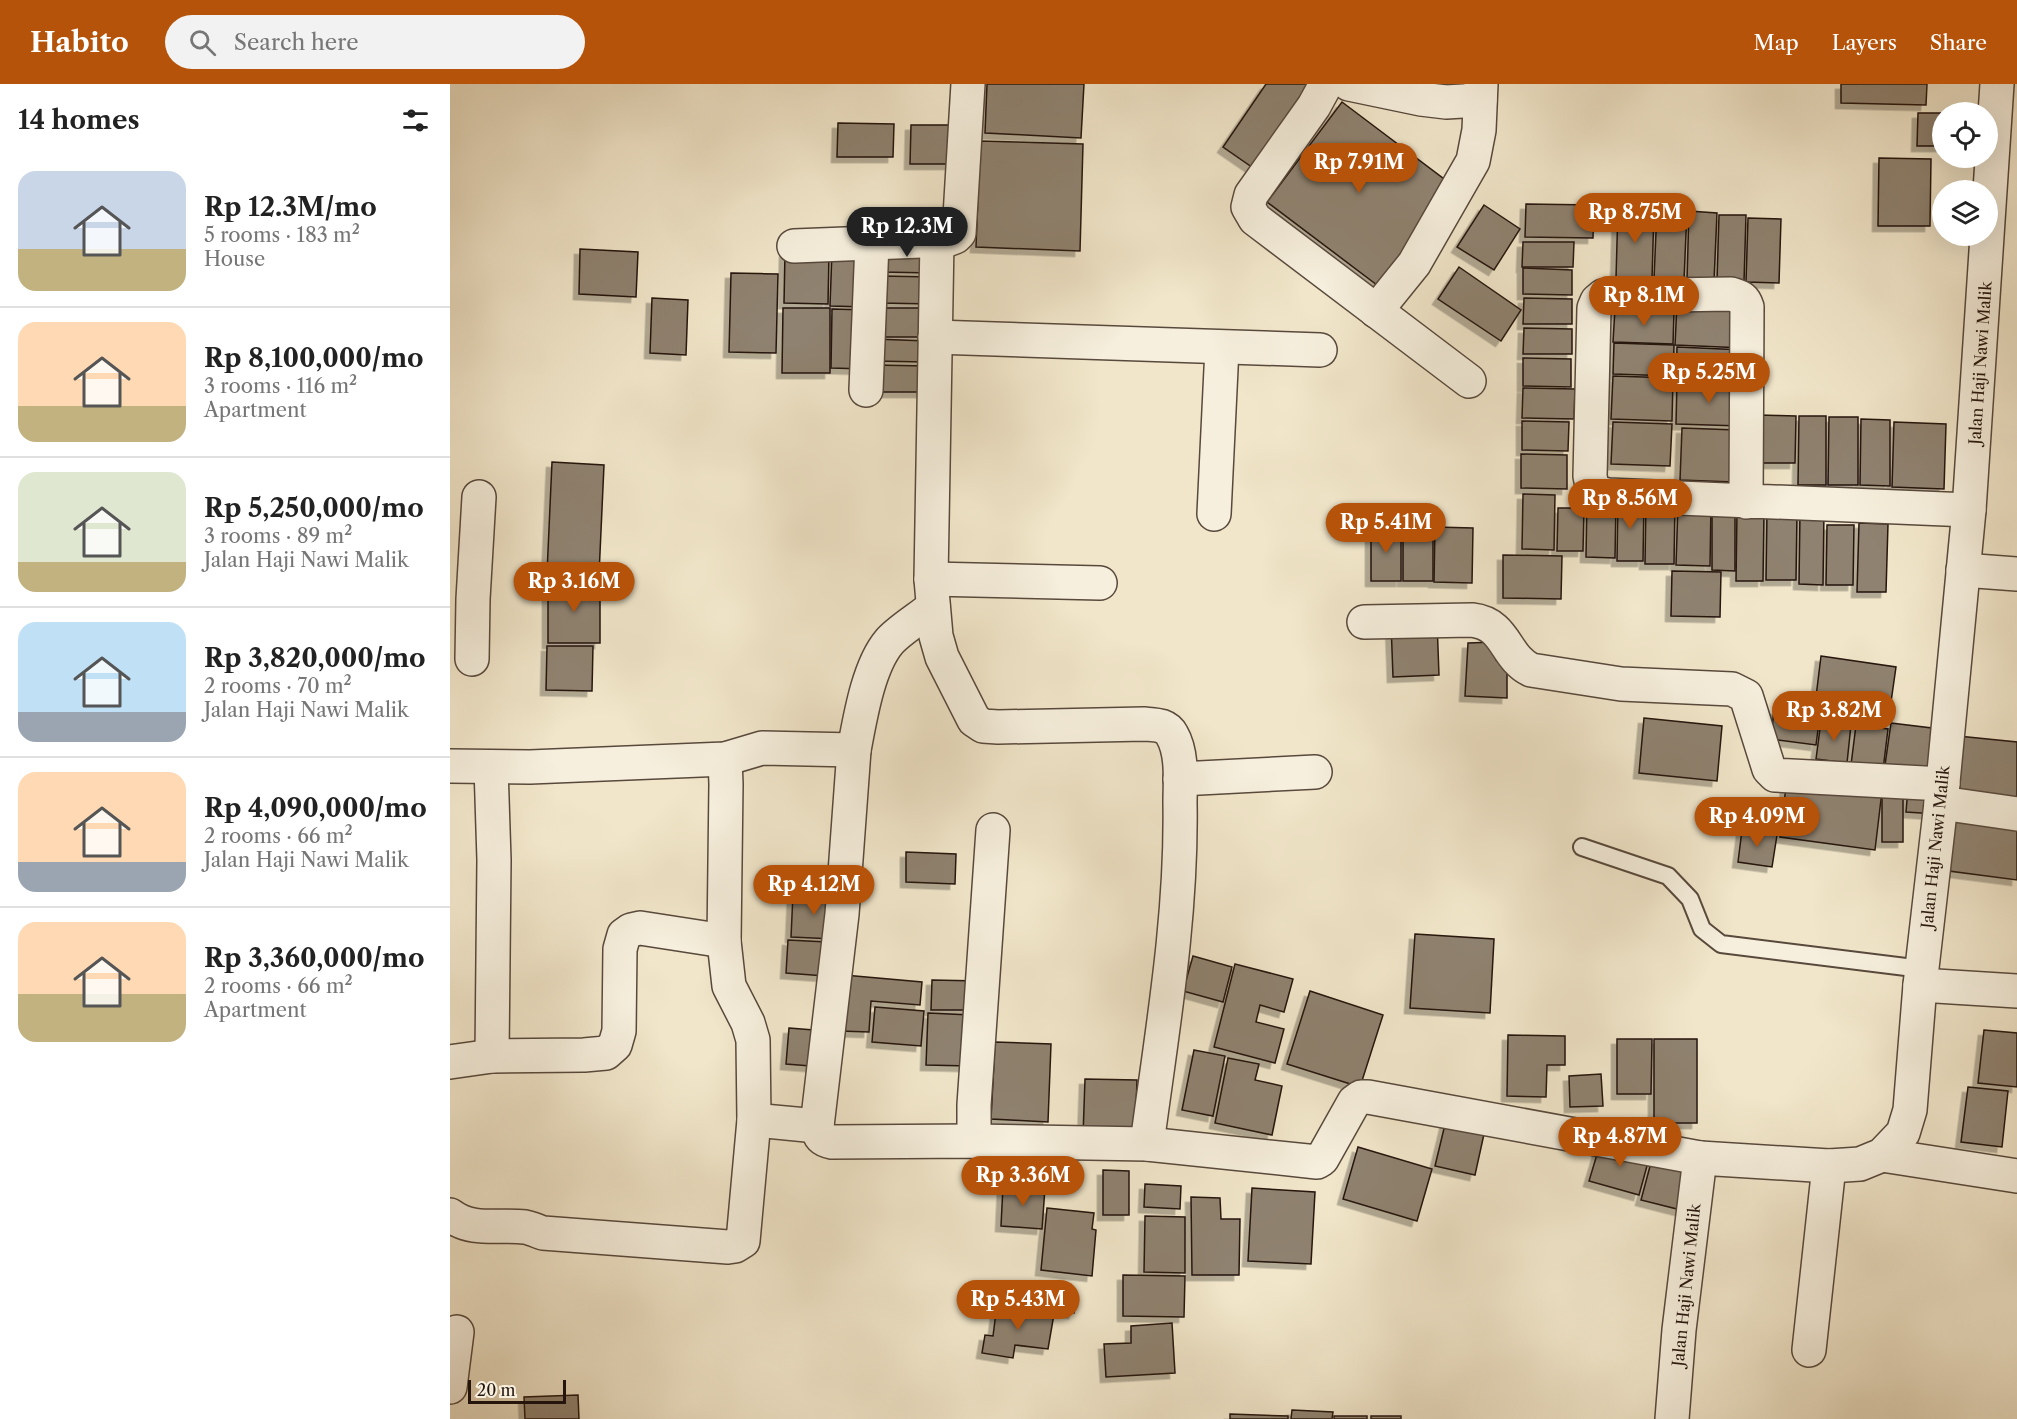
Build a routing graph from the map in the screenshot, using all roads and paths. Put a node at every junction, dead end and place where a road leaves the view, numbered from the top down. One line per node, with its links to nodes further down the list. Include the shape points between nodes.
1 (969, 84): 6 (street, via 959,233)
2 (1326, 84): 9 (street, via 1251,195 1248,207 1255,219)
3 (1349, 84): 5 (street, via 1446,102)
4 (1997, 84): 17 (street, Jalan Haji Nawi Malik)
5 (1481, 92): 9 (street, via 1473,161 1414,264)
6 (937, 240): 7 (street); 10 (street)
7 (872, 243): 8 (street); 14 (street)
8 (794, 246)
9 (1376, 311): 13 (street)
10 (935, 337): 11 (street); 22 (street)
11 (1222, 348): 12 (street); 18 (street)
12 (1320, 350)
13 (1469, 381)
14 (866, 390)
15 (479, 497): 23 (street)
16 (1746, 502): 16 (street, via 1608,495 1591,486 1594,308 1603,296 1731,294 1745,301); 17 (street)
17 (1969, 510): 19 (street, Jalan Haji Nawi Malik)
18 (1214, 514)
19 (1963, 570): 20 (street); 32 (street, Jalan Haji Nawi Malik)
20 (2017, 574)
21 (1100, 583): 22 (street)
22 (932, 593): 26 (street, via 889,642 874,670); 31 (street, via 942,657 974,720 998,728 1162,726 1171,734 1178,750)
23 (461, 599): 25 (street)
24 (1364, 622): 32 (street, via 1484,621 1494,627 1523,667 1531,670 1621,684 1732,689 1746,696 1768,769 1775,775)
25 (472, 659)
26 (854, 750): 27 (street, via 762,748); 42 (street, via 842,914)
27 (725, 759): 29 (street); 36 (street)
28 (450, 766): 29 (street)
29 (491, 767): 39 (street)
30 (1316, 772): 31 (street)
31 (1180, 779): 44 (street, via 1181,847 1174,947)
32 (1942, 794): 33 (street); 37 (street, Jalan Haji Nawi Malik)
33 (2017, 814)
34 (993, 830): 43 (street)
35 (1582, 847): 37 (lane, via 1668,876 1690,899 1702,929 1721,944)
36 (724, 941): 39 (street, via 632,930 624,935 620,949 619,1031 615,1045 606,1053 584,1055); 41 (street, via 729,987 753,1040)
37 (1921, 977): 38 (street); 45 (street, Jalan Haji Nawi Malik, via 1910,1110 1903,1133)
38 (2017, 991)
39 (492, 1056): 40 (street)
40 (450, 1062)
41 (754, 1120): 42 (street); 49 (street, via 745,1236 735,1246 543,1233 526,1227 470,1225)
42 (817, 1126): 43 (street, via 819,1136 832,1142)
43 (974, 1141): 44 (street)
44 (1147, 1144): 46 (street, via 1317,1162 1354,1102 1368,1096)
45 (1882, 1155): 47 (street, Jalan Haji Nawi Malik, via 1860,1164); 48 (street)
46 (1700, 1158): 47 (street, Jalan Haji Nawi Malik); 53 (street, Jalan Haji Nawi Malik)
47 (1829, 1166): 51 (street)
48 (2017, 1176)
49 (450, 1215)
50 (457, 1332): 52 (street)
51 (1809, 1350)
52 (450, 1387)
53 (1672, 1419)

